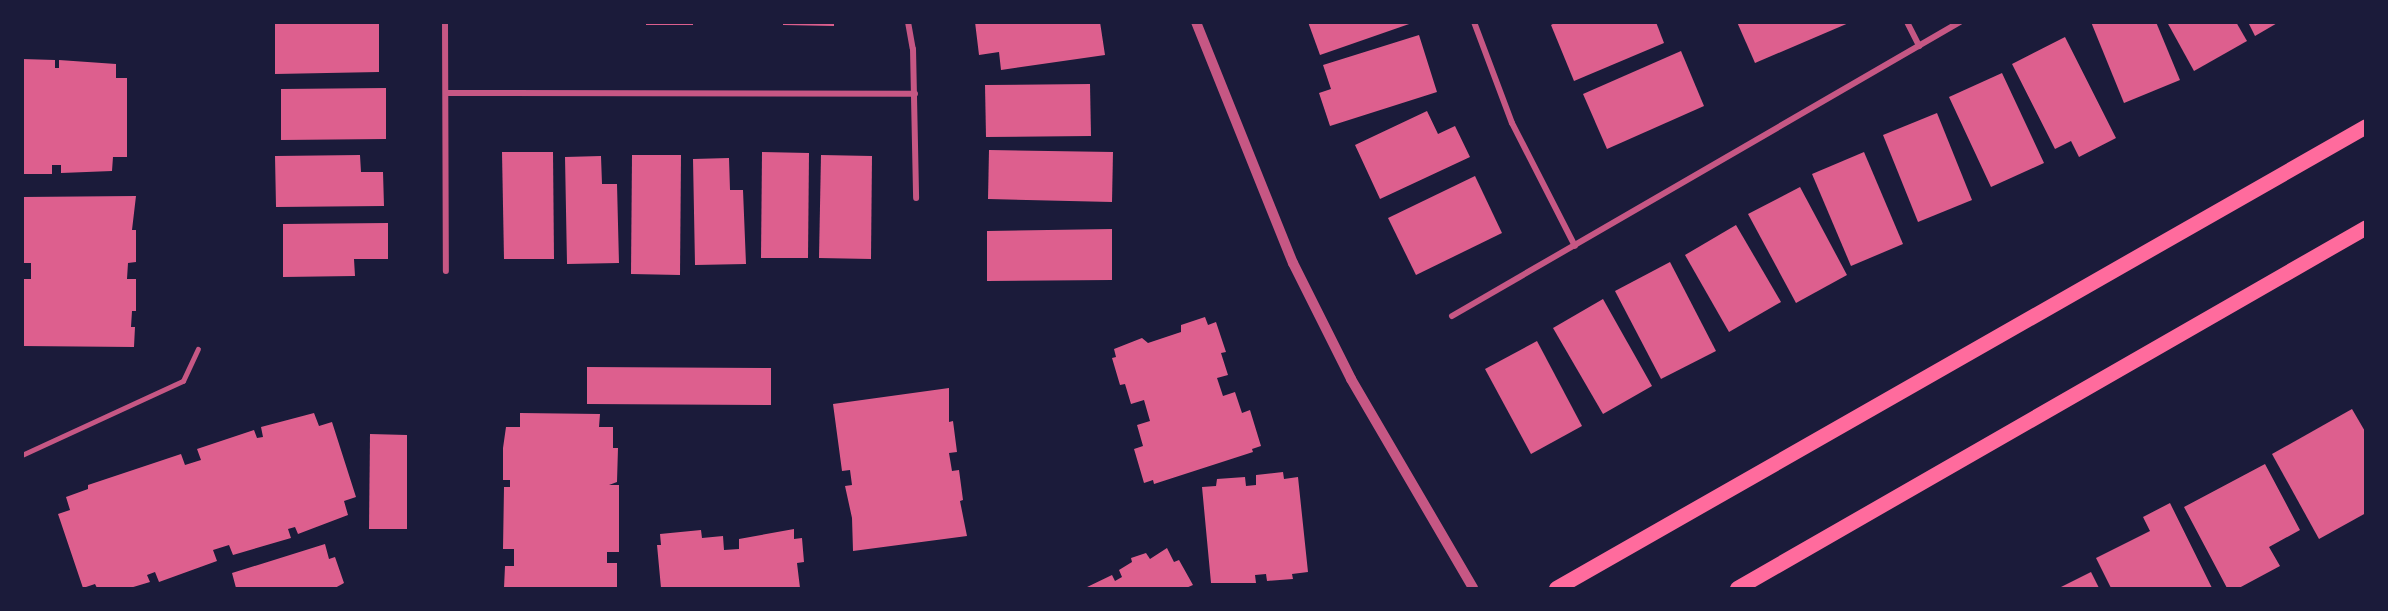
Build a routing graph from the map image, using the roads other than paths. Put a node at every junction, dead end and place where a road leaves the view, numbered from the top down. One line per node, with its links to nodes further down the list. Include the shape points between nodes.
1 (445, 22): 8 (street)
2 (908, 22): 9 (street)
3 (1196, 22): 18 (street, via 1293,263 1351,379)
4 (1473, 22): 13 (street, via 1512,123)
5 (1907, 22): 7 (street)
6 (1960, 22): 7 (street)
7 (1919, 46): 13 (street)
8 (446, 93): 9 (street); 14 (street)
9 (915, 94): 11 (street)
10 (2366, 126): 19 (main road)
11 (916, 198)
12 (2366, 227): 20 (main road)
13 (1575, 246): 15 (street)
14 (446, 271)
15 (1452, 316)
16 (198, 349): 17 (lane, via 183,381)
17 (22, 455)
18 (1473, 588)
19 (1556, 588)
20 (1737, 588)

